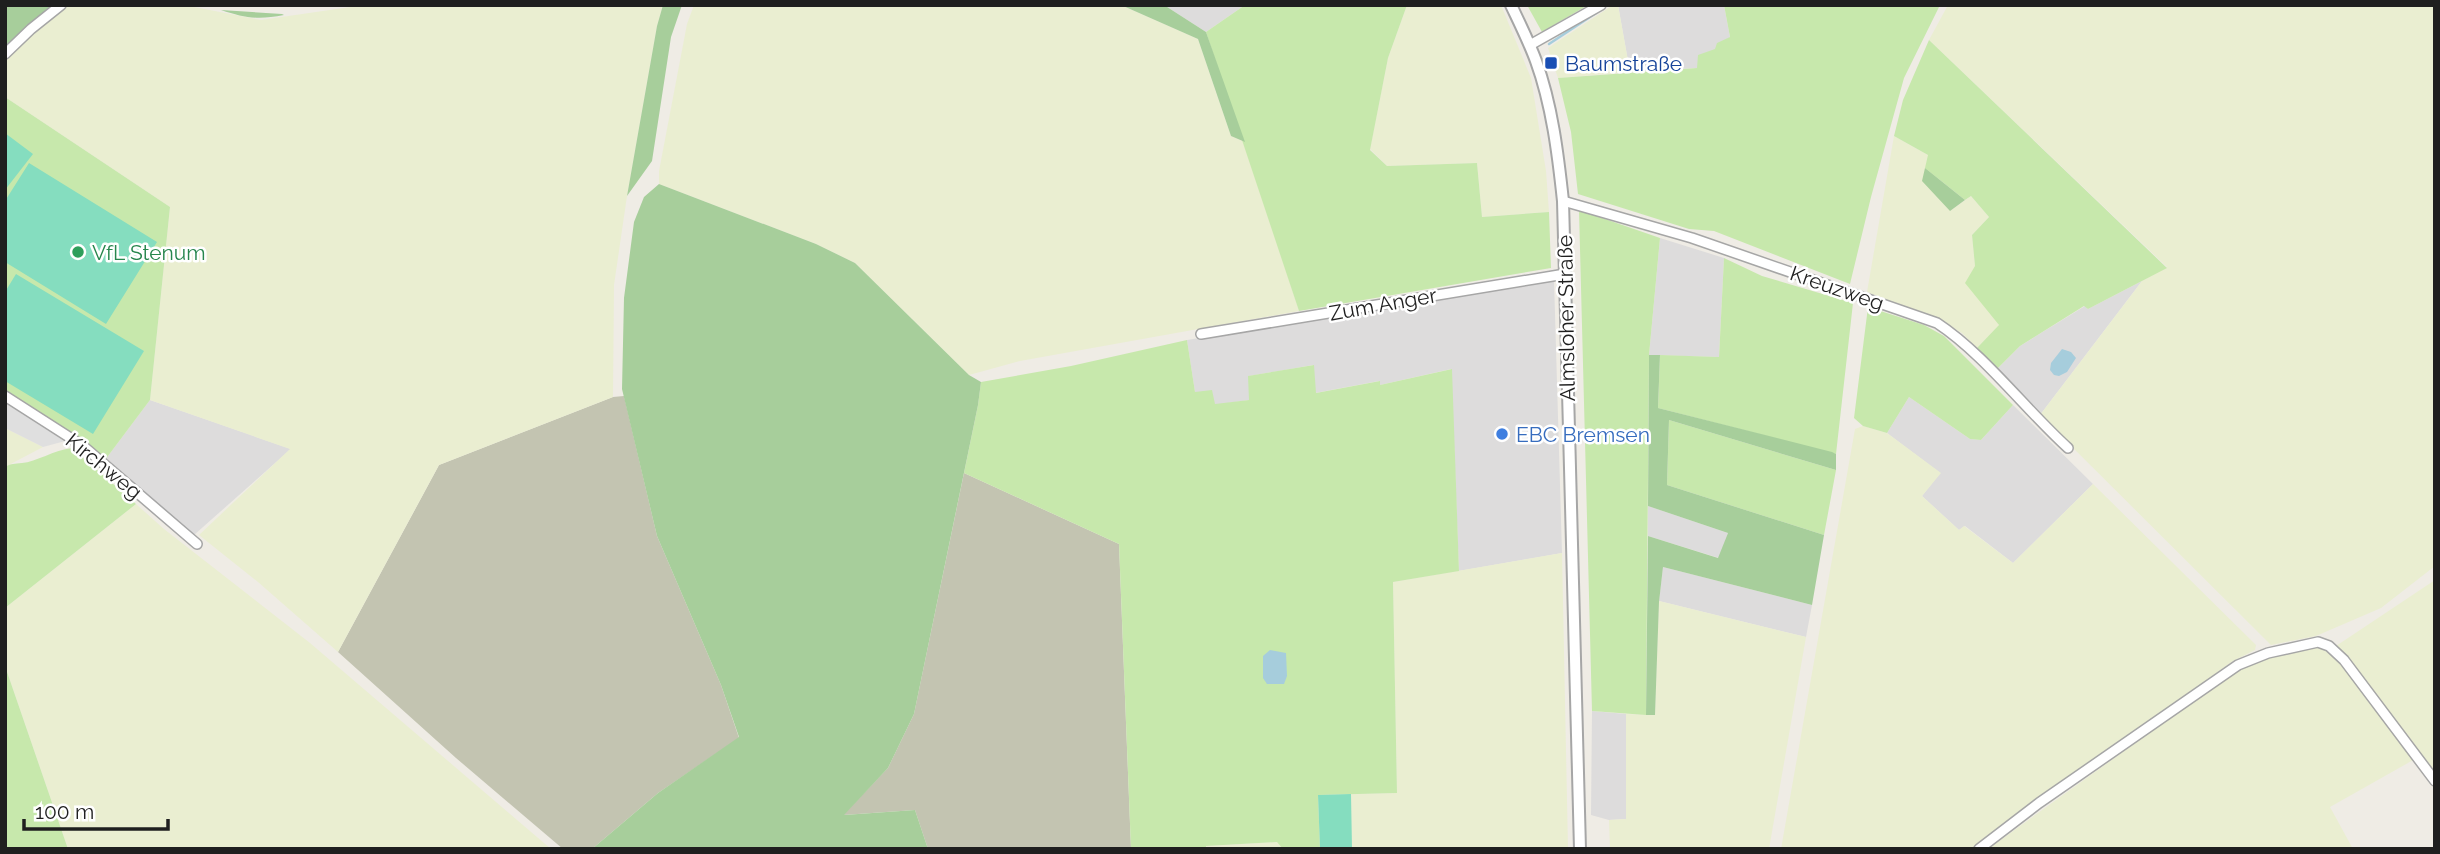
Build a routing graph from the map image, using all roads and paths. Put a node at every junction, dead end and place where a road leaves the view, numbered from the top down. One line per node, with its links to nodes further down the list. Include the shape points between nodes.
1 (61, 5): 5 (street)
2 (1511, 5): 4 (street, Almsloher Straße)
3 (1601, 5): 4 (street)
4 (1530, 45): 6 (street, Almsloher Straße, via 1555,138)
5 (5, 54)
6 (1563, 201): 7 (street, Almsloher Straße); 10 (street, Kreuzweg, via 1692,238 1937,323 1958,337)
7 (1565, 274): 8 (street, Zum Anger); 13 (street, Almsloher Straße)
8 (1201, 334)
9 (5, 396): 11 (street, Kirchweg, via 83,446)
10 (2068, 448)
11 (197, 544)
12 (2435, 781): 14 (street, via 2344,660 2318,642 2238,665)
13 (1580, 849)
14 (1979, 849)

